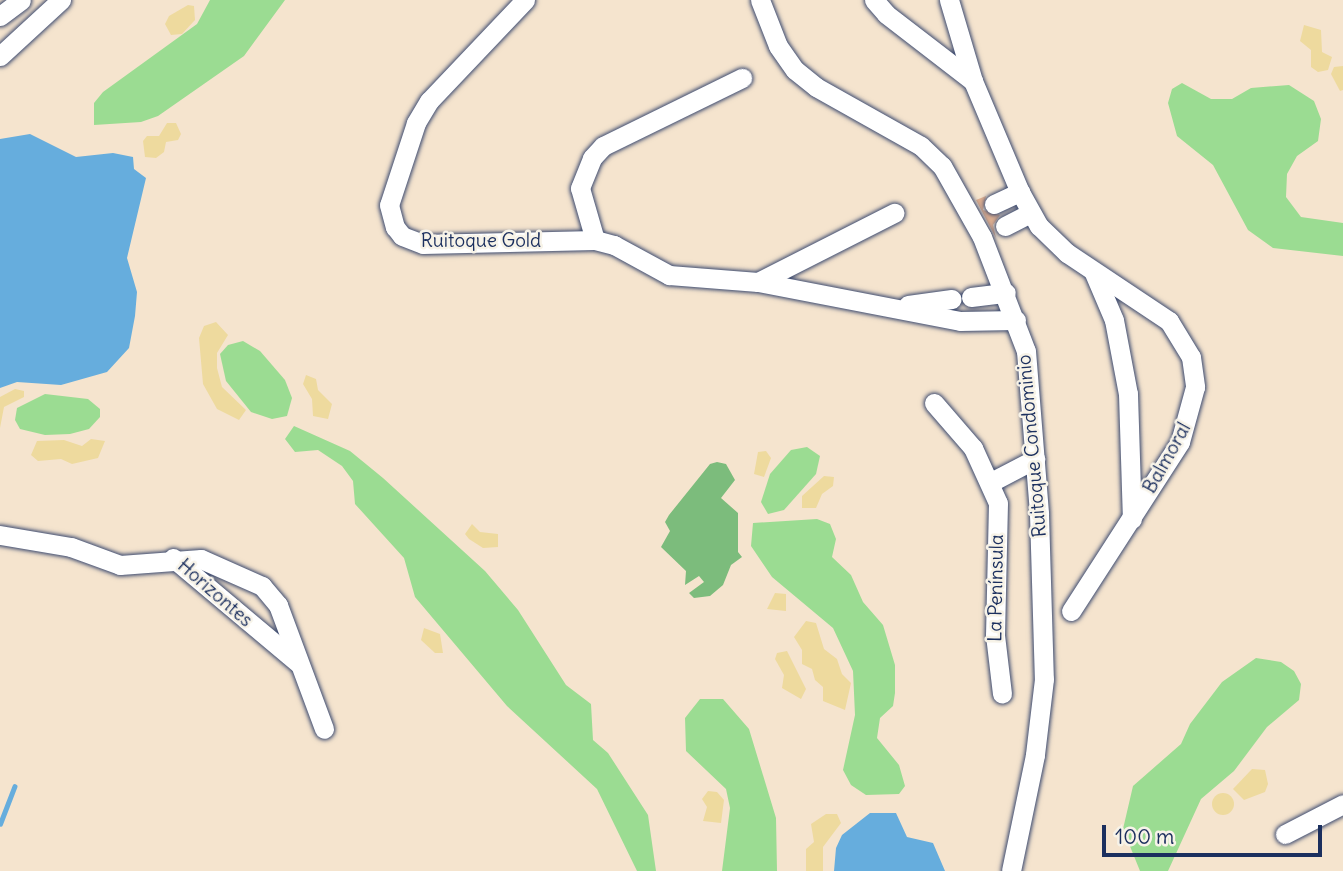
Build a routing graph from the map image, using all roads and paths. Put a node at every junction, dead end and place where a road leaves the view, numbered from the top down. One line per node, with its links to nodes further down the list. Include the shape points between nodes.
1 (21, 0): 7 (street)
2 (61, 0): 8 (street)
3 (525, 0): 16 (street, Ruitoque Gold, via 429,101 405,148 390,217 402,236 423,244)
4 (760, 0): 12 (street, Ruitoque Condominio, via 778,46 795,70 816,87 921,146)
5 (874, 0): 10 (street, Balmoral)
6 (949, 0): 10 (street, Balmoral)
7 (0, 16)
8 (0, 56)
9 (742, 78): 16 (street, via 603,146 592,158 580,188)
10 (973, 81): 11 (street, Balmoral)
11 (1020, 192): 12 (street); 14 (street, Balmoral)
12 (982, 209): 15 (street, Ruitoque Condominio)
13 (894, 213): 18 (street)
14 (1031, 214): 15 (street); 17 (street, Balmoral, via 1051,239)
15 (993, 231): 19 (street, Ruitoque Condominio)
16 (595, 240): 18 (street, Ruitoque Gold, via 614,245 669,275)
17 (1094, 273): 25 (street, Balmoral, via 1114,320 1126,381); 25 (street, Balmoral, via 1169,321 1191,357 1195,387 1190,416 1168,463)
18 (758, 282): 20 (street, Ruitoque Gold)
19 (1006, 293): 20 (street, Ruitoque Gold); 21 (street, Ruitoque Condominio)
20 (890, 307): 21 (street, Ruitoque Gold, via 960,321)
21 (1016, 320): 23 (street, Ruitoque Condominio, via 1026,351)
22 (934, 403): 24 (street, La Península, via 973,448)
23 (1035, 458): 24 (street); 34 (street, Ruitoque Condominio, via 1044,679 1035,755)
24 (991, 482): 30 (street, La Península, via 998,503 995,635)
25 (1132, 519): 28 (street, Balmoral)
26 (0, 535): 27 (street, via 80,549 120,565)
27 (173, 558): 29 (street, Horizontes); 29 (street, Horizontes, via 220,564 262,586 278,605)
28 (1071, 611)
29 (300, 665): 31 (street, Horizontes)
30 (1002, 694)
31 (324, 729)
32 (1343, 804): 33 (street)
33 (1285, 834)
34 (1011, 871)

